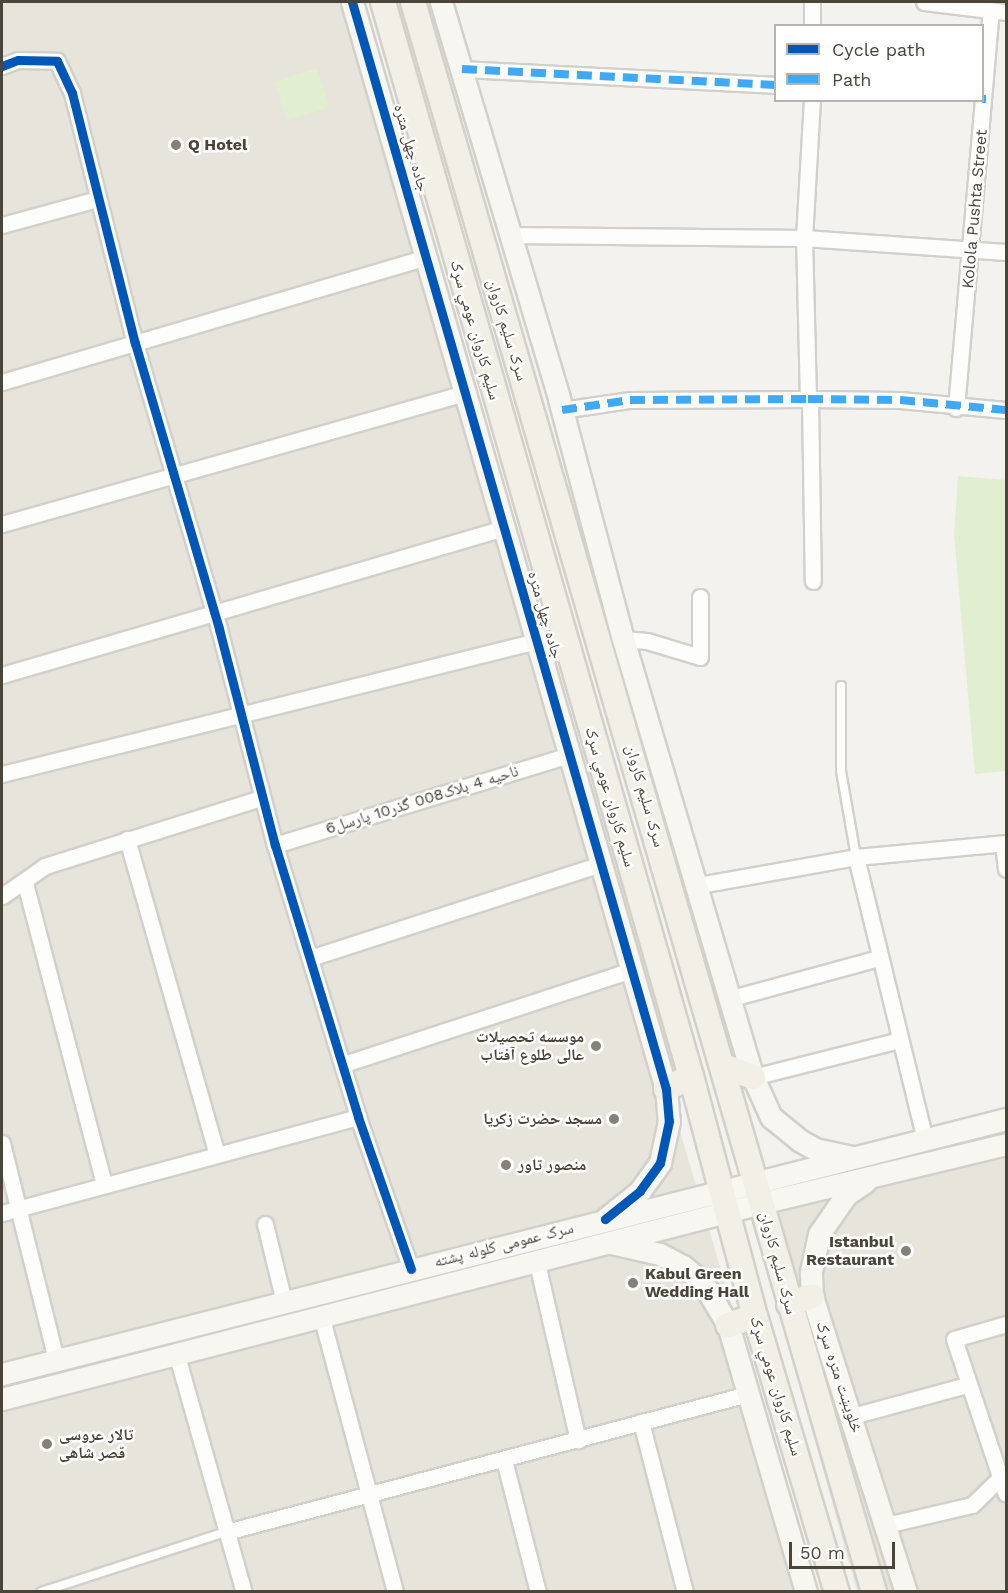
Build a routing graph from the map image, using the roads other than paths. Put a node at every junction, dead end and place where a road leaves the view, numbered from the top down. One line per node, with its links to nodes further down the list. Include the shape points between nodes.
1 (352, 2): 22 (street, جاده چهل متره)
2 (383, 2): 24 (main road, سلیم کاروان عومي سړک)
3 (413, 2): 23 (main road, سرک سلیم کاروان)
4 (441, 2): 11 (street)
5 (812, 2): 9 (street)
6 (924, 2): 7 (street)
7 (990, 11): 8 (street); 13 (street, Kolola Pushta Street)
8 (1006, 12)
9 (812, 24)
10 (2, 66): 16 (street, via 18,60 57,61 72,93)
11 (462, 69): 12 (street); 18 (street)
12 (774, 85)
13 (984, 99)
14 (812, 102): 19 (street)
15 (984, 102): 20 (street, Kolola Pushta Street)
16 (97, 199): 17 (street); 25 (street)
17 (2, 225)
18 (511, 235): 19 (street); 30 (street)
19 (804, 238): 20 (street); 28 (street)
20 (971, 249): 21 (street); 29 (street, Kolola Pushta Street)
21 (1006, 252)
22 (426, 257): 25 (street); 27 (street, جاده چهل متره)
23 (502, 319): 24 (main road); 61 (main road, سرک سلیم کاروان)
24 (475, 328): 62 (main road, سلیم کاروان عومي سړک)
25 (135, 343): 26 (street); 32 (street)
26 (2, 382)
27 (465, 393): 32 (street); 34 (street, جاده چهل متره)
28 (809, 400): 29 (street, via 900,400); 30 (street, via 630,400); 35 (street)
29 (956, 408): 31 (street)
30 (562, 410): 38 (street)
31 (1006, 410)
32 (172, 476): 33 (street); 37 (street)
33 (2, 524)
34 (504, 528): 37 (street); 39 (street, جاده چهل متره)
35 (813, 581)
36 (700, 597): 38 (street, via 700,657 647,641)
37 (213, 612): 40 (street); 42 (street)
38 (623, 639): 53 (street)
39 (537, 641): 42 (street); 43 (street, جاده چهل متره)
40 (2, 675)
41 (841, 686): 49 (lane, via 841,771)
42 (240, 715): 44 (street); 45 (street)
43 (570, 755): 48 (street, ناحیه 4 بلاک008 گذر10 پارسل6); 50 (street, جاده چهل متره)
44 (2, 774)
45 (261, 798): 46 (street); 48 (street)
46 (127, 839): 52 (street, via 45,866); 70 (street)
47 (1005, 844): 49 (street); 51 (street)
48 (275, 845): 55 (street)
49 (856, 857): 53 (street); 56 (street)
50 (602, 864): 55 (street); 57 (street, جاده چهل متره)
51 (1006, 869)
52 (26, 883): 54 (street); 73 (street)
53 (699, 885): 58 (street)
54 (2, 896)
55 (310, 958): 60 (street)
56 (878, 958): 58 (street); 59 (street)
57 (631, 970): 60 (street); 64 (street, جاده چهل متره)
58 (732, 998): 63 (street)
59 (899, 1040): 63 (street); 67 (street)
60 (344, 1064): 65 (street)
61 (723, 1066): 63 (main road); 74 (main road, سرک سلیم کاروان)
62 (691, 1076): 64 (main road); 75 (main road, سلیم کاروان عومي سړک)
63 (753, 1077): 71 (street, via 771,1117 799,1140 815,1149)
64 (666, 1089): 78 (street, جاده چهل متره, via 669,1121 660,1163 640,1191)
65 (358, 1117): 70 (street); 82 (street)
66 (1006, 1119): 67 (street, سرک عمومی کلوله پشته)
67 (925, 1140): 71 (street, سرک عمومی کلوله پشته)
68 (2, 1143): 76 (street)
69 (1006, 1144): 72 (street, سرک عمومی کلوله پشته)
70 (217, 1154): 73 (street)
71 (852, 1157): 74 (street, سرک عمومی کلوله پشته)
72 (870, 1179): 74 (street, سرک عمومی کلوله پشته); 83 (street, څلویښت متره سړک, via 846,1195 819,1234 811,1273)
73 (104, 1184): 76 (street)
74 (758, 1192): 75 (street, سرک عمومی کلوله پشته); 85 (main road, سرک سلیم کاروان)
75 (724, 1201): 78 (street, سرک عمومی کلوله پشته); 80 (street, سرک عمومی کلوله پشته); 86 (main road, سلیم کاروان عومي سړک)
76 (20, 1209): 77 (street); 91 (street)
77 (2, 1213)
78 (605, 1219): 82 (street, سرک عمومی کلوله پشته)
79 (265, 1224): 84 (street)
80 (608, 1242): 81 (street, سرک عمومی کلوله پشته); 89 (street, via 660,1254 683,1266 703,1282)
81 (537, 1263): 87 (street, سرک عمومی کلوله پشته); 98 (street)
82 (411, 1269): 84 (street, سرک عمومی کلوله پشته)
83 (812, 1296): 85 (main road); 96 (street, څلویښت متره سړک)
84 (284, 1302): 91 (street, سرک عمومی کلوله پشته)
85 (789, 1304): 112 (main road, سرک سلیم کاروان)
86 (755, 1316): 89 (main road); 111 (main road, سلیم کاروان عومي سړک)
87 (322, 1319): 90 (street, سرک عمومی کلوله پشته); 102 (street)
88 (1006, 1324): 93 (street, via 954,1339)
89 (728, 1325): 94 (street)
90 (177, 1356): 95 (street, سرک عمومی کلوله پشته); 104 (street)
91 (56, 1360): 92 (street, سرک عمومی کلوله پشته)
92 (2, 1374)
93 (967, 1385): 96 (street); 100 (street)
94 (748, 1394): 97 (street); 110 (street)
95 (2, 1400)
96 (852, 1416): 103 (street, څلویښت متره سړک)
97 (641, 1422): 98 (street); 109 (street)
98 (578, 1440): 99 (street)
99 (504, 1460): 102 (street); 108 (street)
100 (1003, 1474): 101 (street); 103 (street, via 972,1505)
101 (1006, 1494)
102 (367, 1495): 104 (street); 107 (street)
103 (886, 1525): 113 (street, څلویښت متره سړک)
104 (226, 1532): 105 (lane); 106 (street)
105 (40, 1592)
106 (244, 1592)
107 (394, 1592)
108 (538, 1592)
109 (686, 1592)
110 (806, 1592)
111 (837, 1592)
112 (874, 1592)
113 (906, 1592)

